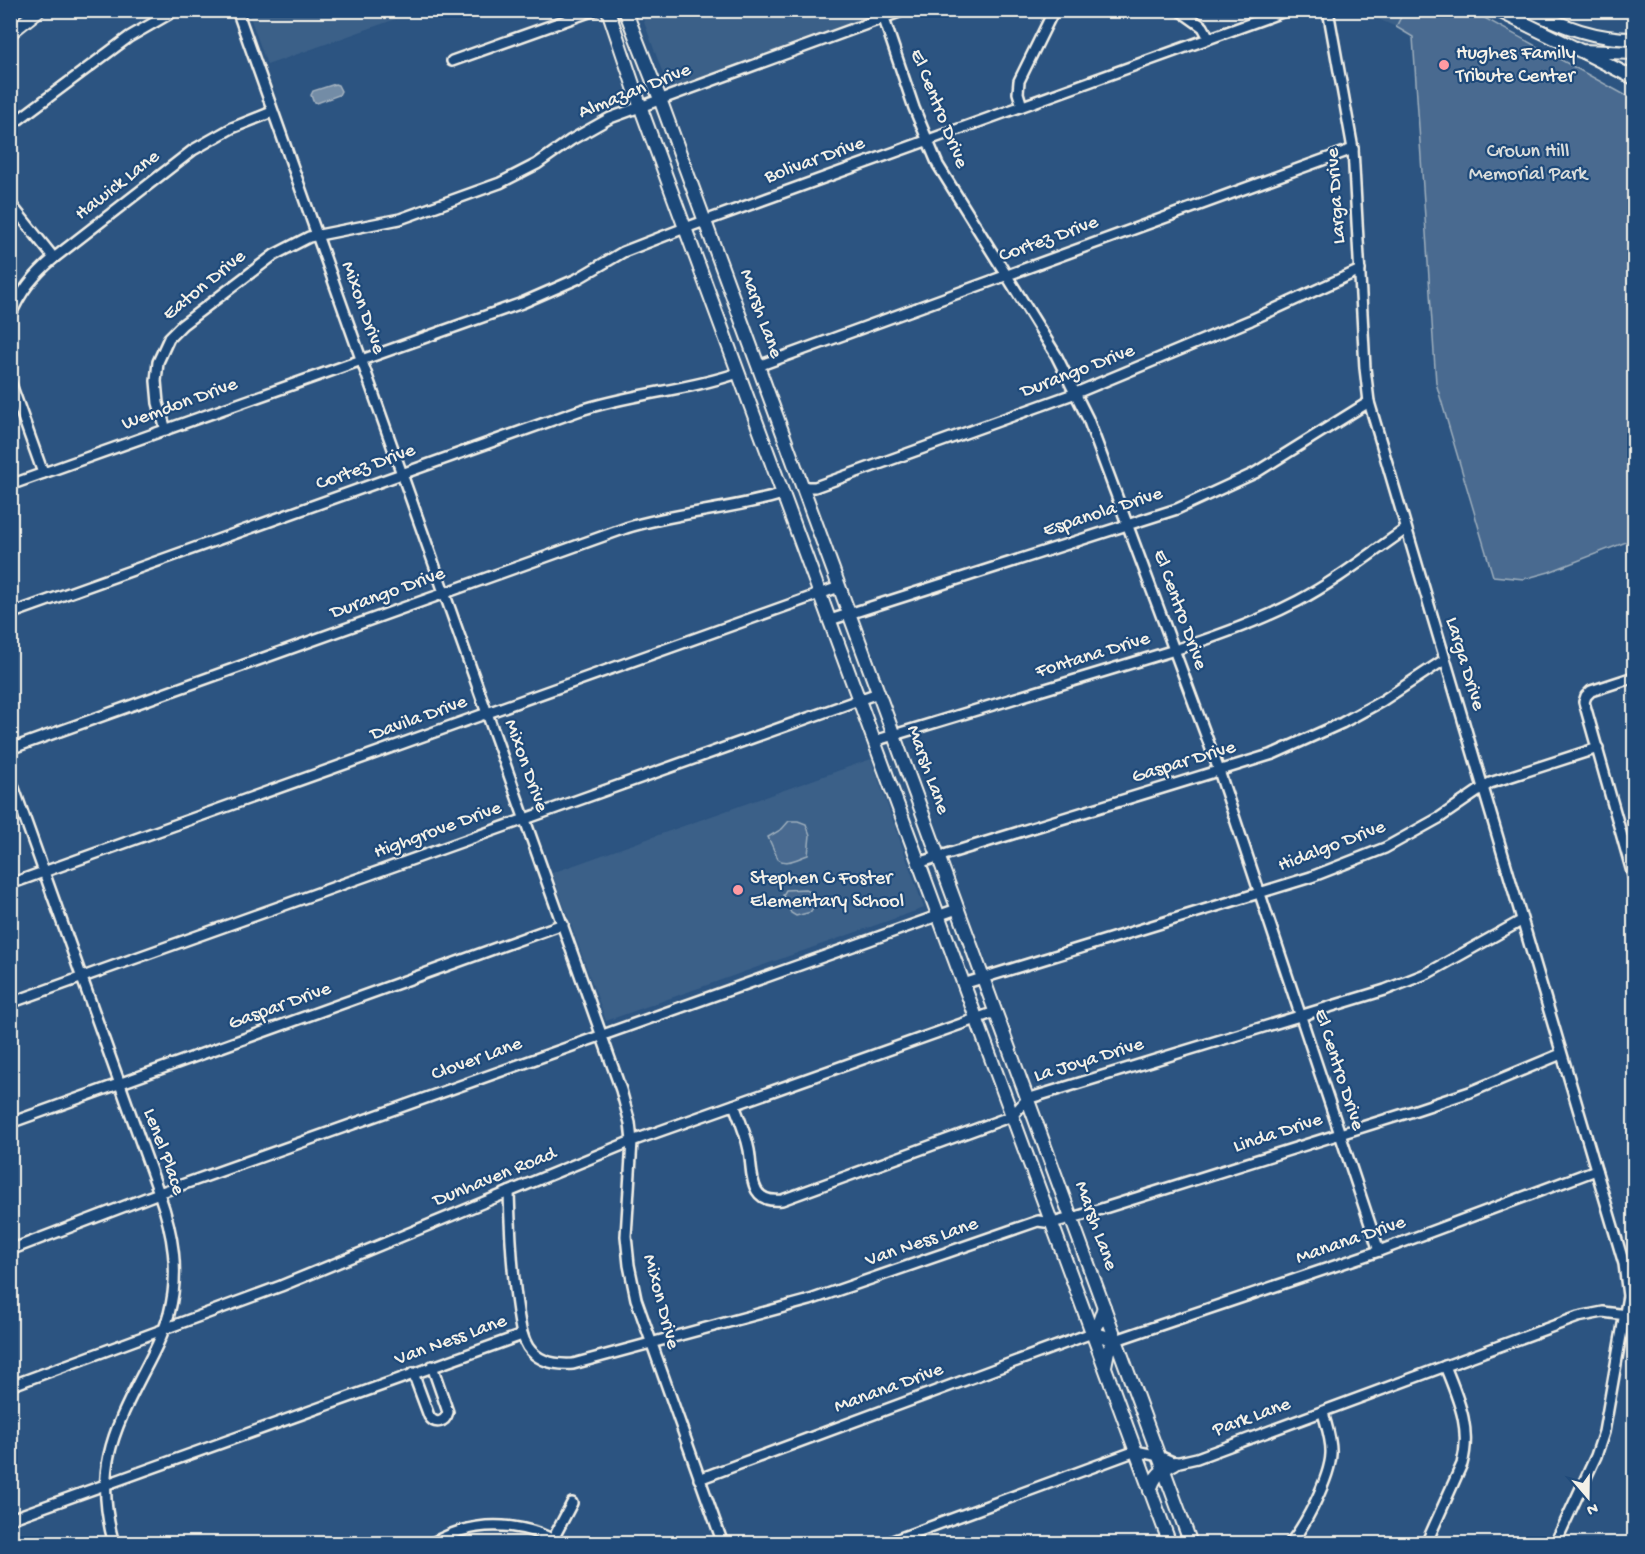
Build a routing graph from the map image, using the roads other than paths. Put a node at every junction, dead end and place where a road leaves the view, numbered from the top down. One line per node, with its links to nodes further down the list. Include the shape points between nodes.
1 (39, 10): 16 (main road)
2 (176, 10): 28 (street, via 129,37)
3 (237, 10): 27 (street, Mixon Drive)
4 (595, 10): 22 (street)
5 (608, 10): 26 (main road, Marsh Lane)
6 (625, 10): 24 (main road, Marsh Lane)
7 (905, 10): 14 (street, Almazan Drive)
8 (1054, 10): 25 (street, via 1019,81)
9 (1179, 10): 18 (street, via 1203,27)
10 (1288, 10): 18 (street, Bolivar Drive)
11 (1328, 10): 30 (street, Larga Drive)
12 (1497, 10): 17 (main road)
13 (1529, 10): 15 (main road)
14 (882, 15): 24 (street, Almazan Drive); 29 (street, El Centro Drive)
15 (1554, 16): 17 (main road); 19 (main road, via 1571,29 1600,37)
16 (10, 33)
17 (1544, 34): 20 (main road)
18 (1209, 38): 25 (street, Bolivar Drive)
19 (1635, 39)
20 (1581, 51): 21 (main road); 23 (main road)
21 (1635, 53)
22 (452, 61)
23 (1635, 78)
24 (660, 99): 26 (street, Almazan Drive); 32 (main road, Marsh Lane)
25 (1022, 106): 29 (street, Bolivar Drive)
26 (640, 107): 33 (main road, Marsh Lane); 34 (street, Almazan Drive, via 591,127 537,164 500,183 400,219)
27 (272, 112): 34 (street, Mixon Drive); 35 (street, Hawick Lane, via 193,150)
28 (10, 126)
29 (927, 140): 32 (street, Bolivar Drive); 37 (street, El Centro Drive)
30 (1353, 149): 36 (street, Larga Drive); 37 (street, Cortez Drive)
31 (10, 203): 35 (street)
32 (705, 221): 33 (street, Bolivar Drive); 40 (main road, Marsh Lane)
33 (685, 228): 39 (street, Bolivar Drive, via 623,252 577,279 522,303); 41 (main road, Marsh Lane)
34 (316, 235): 39 (street, Mixon Drive); 45 (street, Eaton Drive, via 274,255 169,338 158,362 156,381)
35 (54, 258): 38 (street, Hawick Lane, via 27,284)
36 (1360, 270): 43 (street, Durango Drive); 44 (street, Larga Drive)
37 (1006, 275): 40 (street, Cortez Drive); 43 (street, El Centro Drive)
38 (10, 317)
39 (361, 360): 45 (street, Wemdon Drive); 47 (street, Mixon Drive)
40 (758, 366): 41 (main road); 49 (main road, Marsh Lane)
41 (738, 373): 47 (street, Cortez Drive, via 679,389 603,402); 50 (main road, Marsh Lane)
42 (10, 381): 46 (street)
43 (1076, 393): 49 (street, Durango Drive, via 814,487); 51 (street, El Centro Drive)
44 (1369, 402): 51 (street, Espanola Drive, via 1255,473); 52 (street, Larga Drive)
45 (165, 430): 46 (street, Wemdon Drive)
46 (43, 473): 48 (street, Wemdon Drive)
47 (402, 474): 54 (street, Mixon Drive); 56 (street, Cortez Drive)
48 (10, 485)
49 (803, 487): 50 (main road); 53 (main road, Marsh Lane)
50 (783, 494): 54 (street, Durango Drive, via 724,509 648,521); 55 (main road, Marsh Lane)
51 (1128, 525): 57 (street, Espanola Drive); 59 (street, El Centro Drive)
52 (1406, 529): 59 (street, Fontana Drive, via 1299,600 1253,622); 60 (street, Larga Drive)
53 (839, 587): 55 (street, Davila Drive); 57 (main road, Marsh Lane)
54 (444, 593): 64 (street, Mixon Drive); 68 (street, Durango Drive)
55 (820, 595): 58 (main road, Marsh Lane); 64 (street, Davila Drive)
56 (10, 614)
57 (849, 614): 58 (street, Espanola Drive); 62 (main road, Marsh Lane)
58 (830, 620): 63 (main road, Marsh Lane)
59 (1174, 650): 65 (street, Fontana Drive); 69 (street, El Centro Drive)
60 (1444, 660): 69 (street, Gaspar Drive, via 1342,723 1273,754); 71 (street, Larga Drive)
61 (1635, 676): 67 (street, via 1586,696 1584,702)
62 (878, 693): 63 (street, Highgrove Drive); 65 (main road, Marsh Lane)
63 (859, 700): 66 (main road, Marsh Lane); 72 (street, Highgrove Drive)
64 (488, 714): 72 (street, Mixon Drive); 75 (street, Davila Drive)
65 (894, 735): 66 (street, Fontana Drive); 73 (main road, Marsh Lane)
66 (874, 741): 74 (main road, Marsh Lane)
67 (1598, 748): 71 (street, Hidalgo Drive, via 1490,783); 76 (street)
68 (10, 749)
69 (1219, 771): 73 (street, Gaspar Drive); 78 (street, El Centro Drive)
70 (10, 777): 75 (street, Lenel Place)
71 (1484, 789): 78 (street, Hidalgo Drive, via 1385,848); 81 (street, Larga Drive)
72 (525, 819): 82 (street, Mixon Drive); 84 (street, Highgrove Drive)
73 (938, 856): 74 (street, Gaspar Drive); 79 (main road, Marsh Lane)
74 (918, 863): 80 (main road, Marsh Lane)
75 (44, 872): 77 (street, Davila Drive); 84 (street, Lenel Place)
76 (1635, 879)
77 (10, 884)
78 (1259, 893): 83 (street, Hidalgo Drive); 88 (street, El Centro Drive)
79 (957, 909): 80 (street, Clover Lane); 83 (main road, Marsh Lane)
80 (938, 915): 85 (main road, Marsh Lane); 90 (street, Clover Lane)
81 (1521, 921): 88 (street, La Joya Drive, via 1428,973); 91 (street, Larga Drive)
82 (562, 924): 90 (street, Mixon Drive); 92 (street, Gaspar Drive)
83 (982, 976): 85 (street, Hidalgo Drive); 87 (main road, Marsh Lane)
84 (82, 978): 86 (street, Highgrove Drive); 92 (street, Lenel Place)
85 (963, 984): 89 (main road, Marsh Lane)
86 (10, 1003)
87 (995, 1012): 89 (street, Dunhaven Road); 93 (main road, Marsh Lane)
88 (1301, 1016): 93 (street, La Joya Drive); 97 (street, El Centro Drive)
89 (976, 1018): 94 (street, Dunhaven Road); 95 (main road, Marsh Lane)
90 (602, 1035): 98 (street, Mixon Drive, via 621,1090); 101 (street, Clover Lane)
91 (1561, 1054): 97 (street, Linda Drive, via 1470,1092); 99 (street, Larga Drive)
92 (120, 1084): 96 (street, Gaspar Drive); 101 (street, Lenel Place)
93 (1027, 1099): 95 (street, La Joya Drive); 102 (main road, Marsh Lane)
94 (734, 1105): 95 (street, La Joya Drive, via 744,1130 752,1182 759,1194 774,1201); 98 (street, Dunhaven Road)
95 (1012, 1116): 103 (main road, Marsh Lane)
96 (10, 1123)
97 (1340, 1134): 102 (street, Linda Drive); 105 (street, El Centro Drive)
98 (632, 1141): 100 (street, Dunhaven Road); 112 (street, Mixon Drive, via 626,1236 636,1299)
99 (1596, 1170): 105 (street, Manana Drive); 107 (street, Larga Drive, via 1624,1264)
100 (508, 1192): 108 (street, Dunhaven Road); 110 (street, via 512,1275)
101 (159, 1193): 104 (street, Clover Lane); 108 (street, Lenel Place, via 175,1259 174,1290)
102 (1071, 1218): 103 (street, Van Ness Lane); 106 (main road, Marsh Lane)
103 (1052, 1224): 109 (main road, Marsh Lane); 112 (street, Van Ness Lane, via 1038,1221 839,1291)
104 (10, 1250)
105 (1379, 1251): 111 (street, Manana Drive)
106 (1104, 1307): 109 (main road); 111 (main road, Marsh Lane)
107 (1630, 1316): 114 (street, Park Lane, via 1603,1312 1578,1317); 137 (street, Larga Drive, via 1604,1432)
108 (164, 1330): 117 (street, Dunhaven Road); 124 (street, Lenel Place, via 113,1435)
109 (1092, 1333): 111 (main road); 115 (main road, Marsh Lane); 123 (street, Manana Drive)
110 (522, 1335): 112 (street, Van Ness Lane, via 537,1357 562,1365); 113 (street, Van Ness Lane)
111 (1116, 1340): 115 (main road, via 1108,1351); 119 (main road, Marsh Lane)
112 (651, 1343): 123 (street, Mixon Drive)
113 (432, 1366): 116 (street, Van Ness Lane); 116 (street, via 448,1409 443,1421 430,1419)
114 (1446, 1366): 118 (street, Park Lane); 136 (street, via 1464,1414 1465,1454)
115 (1105, 1367): 120 (main road, Marsh Lane)
116 (413, 1373): 124 (street, Van Ness Lane)
117 (10, 1386)
118 (1323, 1412): 122 (street, Park Lane); 135 (street, via 1331,1456 1306,1520)
119 (1148, 1426): 120 (main road); 121 (main road, Marsh Lane)
120 (1136, 1451): 121 (street); 125 (main road, Marsh Lane); 132 (street)
121 (1159, 1456): 122 (main road, Marsh Lane)
122 (1169, 1466): 125 (main road, via 1153,1479); 134 (main road, Marsh Lane)
123 (699, 1479): 131 (street, Mixon Drive)
124 (104, 1485): 127 (street, Van Ness Lane); 129 (street, Lenel Place)
125 (1150, 1491): 133 (main road, Marsh Lane)
126 (572, 1503): 128 (street)
127 (10, 1519)
128 (556, 1541): 130 (street, via 529,1530 487,1526 460,1531)
129 (114, 1544)
130 (429, 1544)
131 (723, 1544)
132 (884, 1544)
133 (1170, 1544)
134 (1191, 1544)
135 (1288, 1544)
136 (1426, 1544)
137 (1555, 1544)

